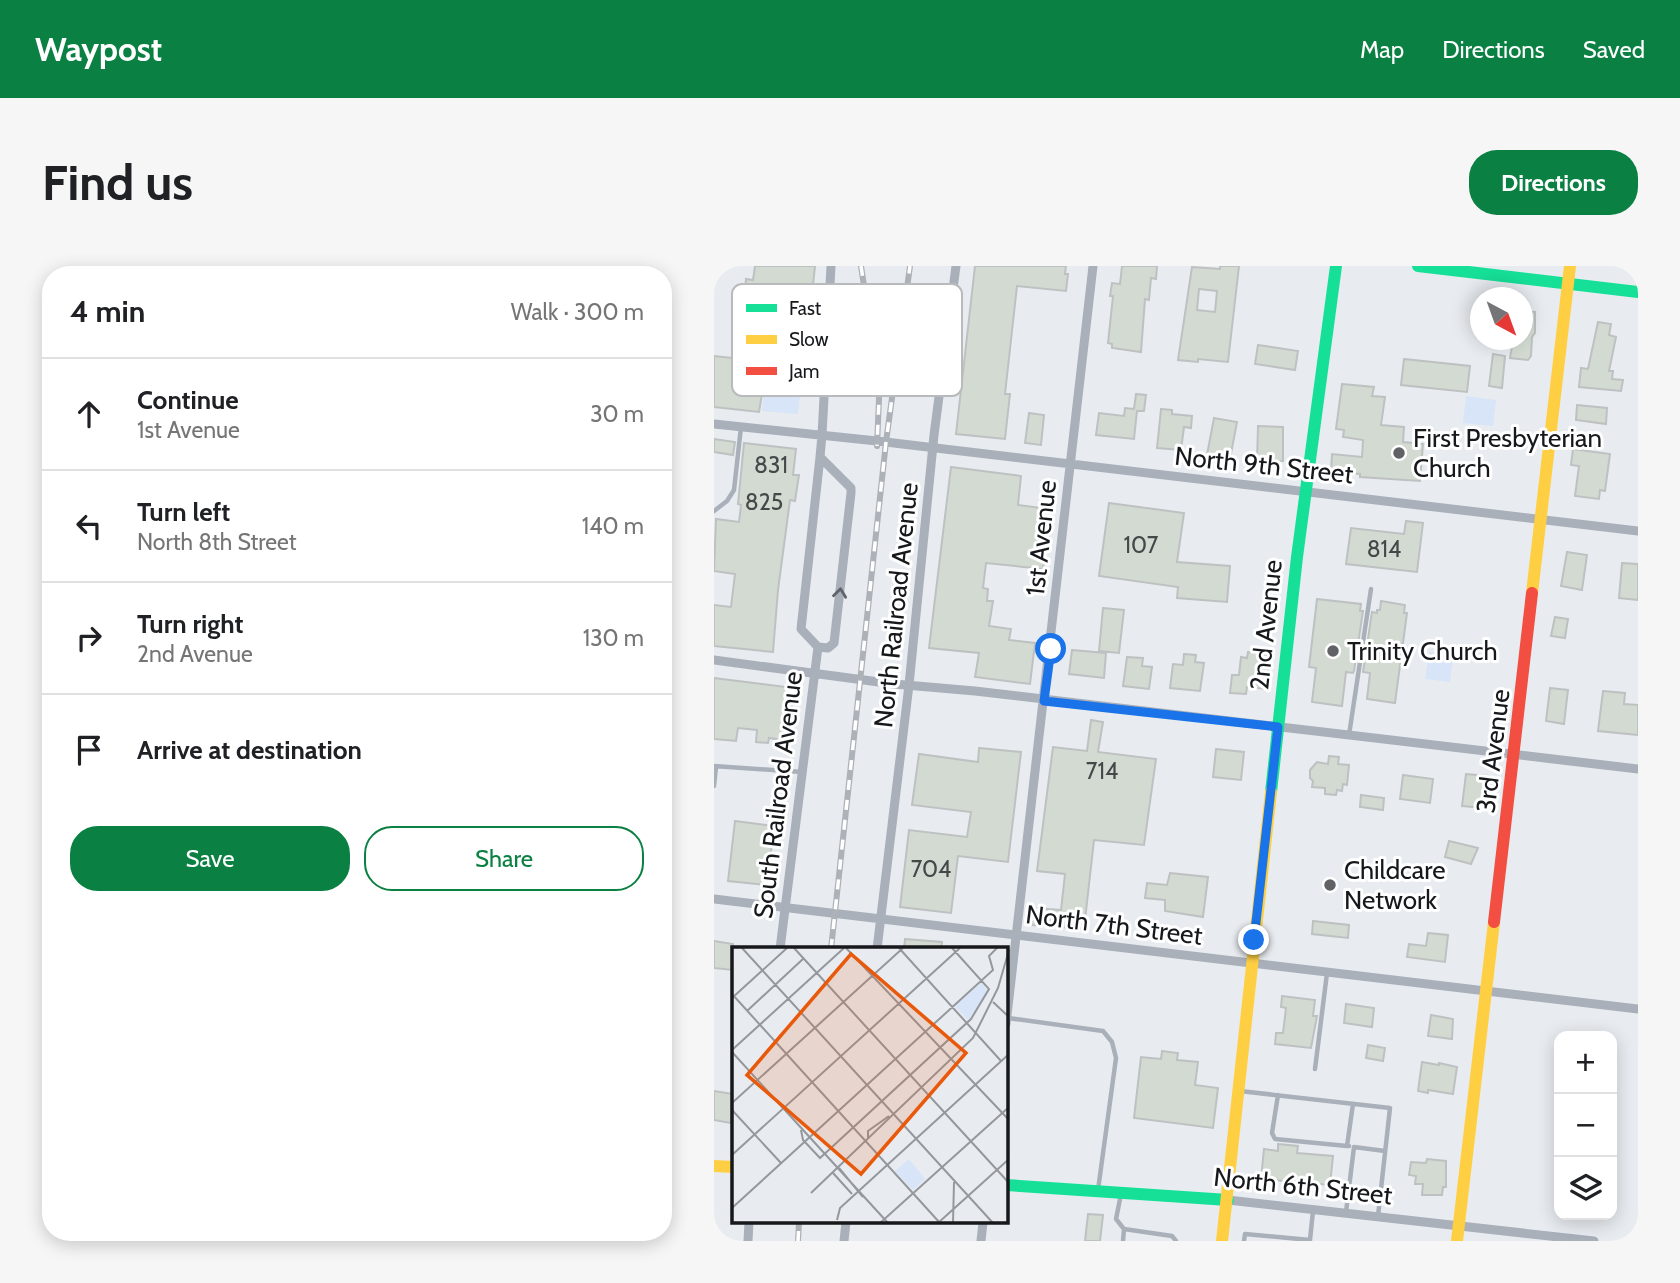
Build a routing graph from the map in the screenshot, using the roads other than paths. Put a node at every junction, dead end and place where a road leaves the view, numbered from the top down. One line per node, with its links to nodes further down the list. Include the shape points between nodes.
1 (831, 266): 7 (street, South Railroad Avenue)
2 (956, 266): 8 (street, North Railroad Avenue)
3 (1093, 266): 18 (street, 1st Avenue)
4 (1336, 266): 19 (street, 2nd Avenue)
5 (1418, 266): 9 (street)
6 (1570, 266): 9 (street, 3rd Avenue)
7 (830, 284)
8 (954, 284)
9 (1568, 284): 10 (street); 21 (street, 3rd Avenue)
10 (1638, 292)
11 (824, 396): 15 (street, South Railroad Avenue)
12 (940, 396): 16 (street, North Railroad Avenue)
13 (714, 424): 14 (street, North 9th Street)
14 (741, 426): 15 (street, North 9th Street); 20 (lane, via 734,490)
15 (822, 435): 16 (street, North 9th Street); 17 (street, South Railroad Avenue)
16 (933, 448): 18 (street, North 9th Street); 27 (street, North Railroad Avenue)
17 (820, 457): 24 (street, South Railroad Avenue, via 801,629); 24 (street, South Railroad Avenue, one-way to 17, via 834,643 851,493)
18 (1070, 464): 19 (street, North 9th Street); 28 (street, 1st Avenue)
19 (1305, 491): 21 (street, North 9th Street); 29 (street, 2nd Avenue)
20 (714, 511)
21 (1542, 519): 22 (street, North 9th Street); 31 (street, 3rd Avenue)
22 (1638, 531)
23 (1371, 589): 30 (lane)
24 (818, 647): 26 (street, South Railroad Avenue)
25 (714, 660): 26 (street)
26 (815, 673): 27 (street); 34 (street, South Railroad Avenue)
27 (909, 685): 28 (street); 38 (street, North Railroad Avenue)
28 (1044, 701): 29 (street); 39 (street, 1st Avenue)
29 (1278, 727): 30 (street); 42 (street, 2nd Avenue)
30 (1349, 735): 31 (street)
31 (1515, 754): 33 (street); 44 (street, 3rd Avenue)
32 (715, 766): 34 (lane); 35 (lane)
33 (1638, 769)
34 (803, 772): 37 (street, South Railroad Avenue)
35 (714, 786)
36 (714, 899): 37 (street, North 7th Street)
37 (786, 907): 38 (street, North 7th Street); 40 (street, South Railroad Avenue)
38 (880, 919): 39 (street, North 7th Street); 41 (street, North Railroad Avenue)
39 (1017, 934): 42 (street, North 7th Street); 46 (street, 1st Avenue)
40 (780, 947)
41 (877, 947)
42 (1251, 962): 43 (street, North 7th Street); 49 (street, 2nd Avenue)
43 (1328, 972): 44 (street, North 7th Street); 48 (lane)
44 (1488, 991): 45 (street, North 7th Street); 64 (street, 3rd Avenue)
45 (1638, 1009)
46 (1008, 1010)
47 (1008, 1018): 58 (lane, via 1103,1031 1112,1042 1116,1058)
48 (1315, 1069)
49 (1239, 1091): 50 (lane); 60 (street, 2nd Avenue)
50 (1278, 1095): 51 (lane); 52 (lane, via 1275,1139)
51 (1353, 1104): 52 (lane); 54 (lane, via 1390,1108)
52 (1347, 1146): 53 (lane)
53 (1354, 1147): 54 (lane); 62 (lane)
54 (1385, 1151): 63 (lane)
55 (714, 1166): 56 (street)
56 (732, 1167)
57 (1008, 1185): 58 (street, North 6th Street)
58 (1098, 1191): 59 (street, North 6th Street)
59 (1121, 1193): 60 (street, North 6th Street); 65 (lane, via 1116,1219)
60 (1228, 1200): 61 (street, North 6th Street); 68 (street, 2nd Avenue)
61 (1313, 1209): 62 (street, North 6th Street); 70 (lane)
62 (1346, 1213): 63 (street, North 6th Street)
63 (1378, 1217): 64 (street, North 6th Street)
64 (1459, 1226): 71 (street, 3rd Avenue); 72 (street, North 6th Street)
65 (1124, 1229): 66 (lane); 67 (lane, via 1172,1236)
66 (1123, 1241)
67 (1176, 1241)
68 (1222, 1241)
69 (1244, 1241): 70 (lane, via 1245,1234)
70 (1309, 1241)
71 (1457, 1241)
72 (1594, 1241)

